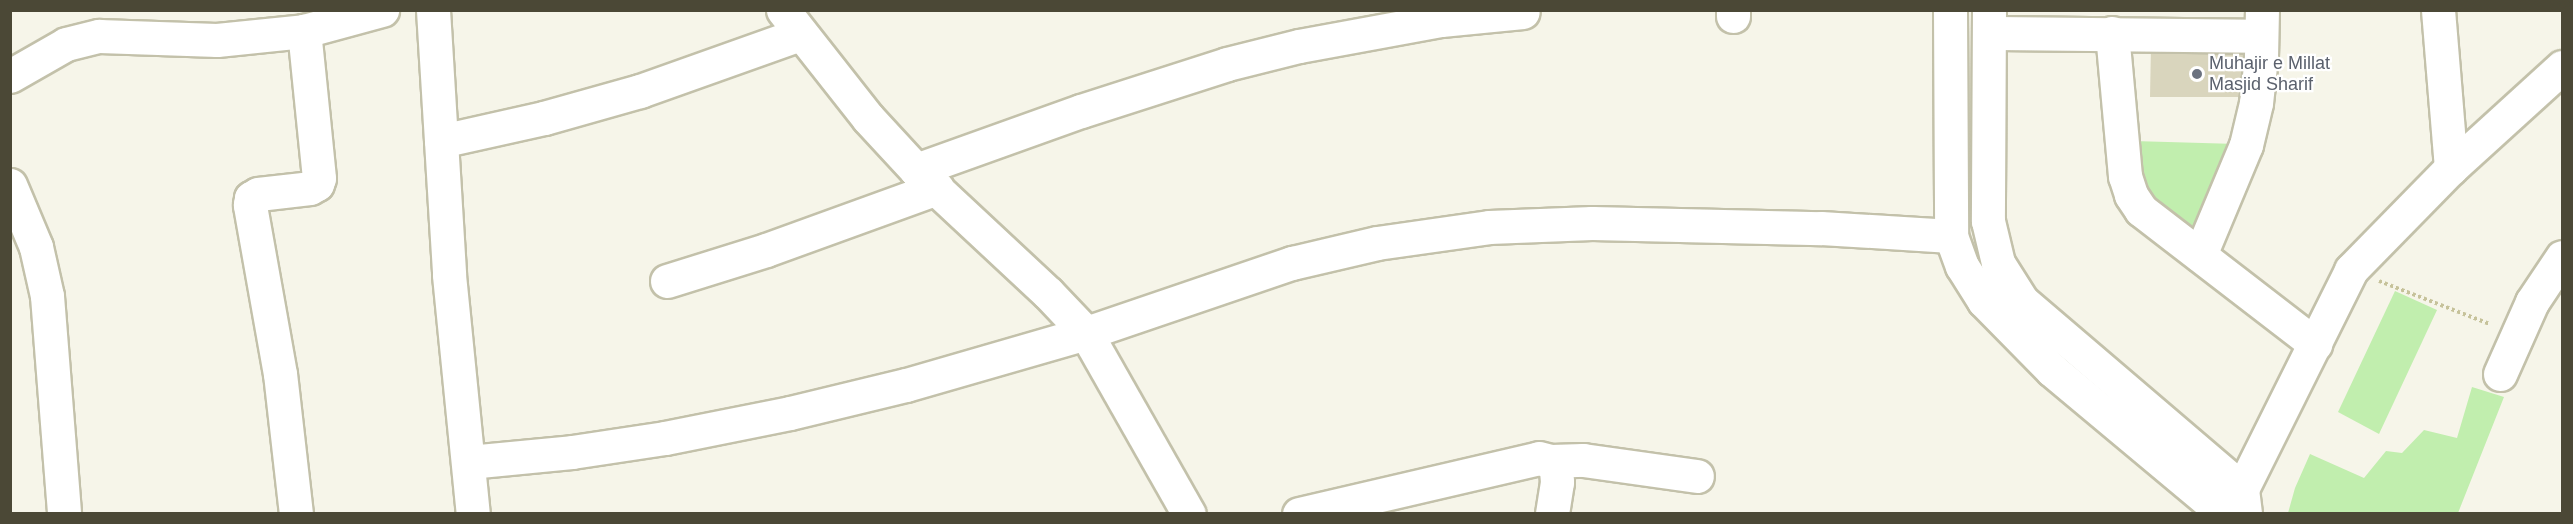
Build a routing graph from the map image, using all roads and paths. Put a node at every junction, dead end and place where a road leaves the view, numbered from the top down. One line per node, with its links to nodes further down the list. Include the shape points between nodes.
1 (382, 10): 9 (street)
2 (433, 10): 13 (street)
3 (1950, 10): 17 (street)
4 (2438, 10): 14 (street)
5 (1523, 12): 15 (street, via 1408,26 1227,64 1081,111)
6 (791, 22): 13 (street, via 640,91); 15 (street, via 868,118)
7 (1990, 22): 10 (street); 29 (street, via 1988,221 1998,263 2022,301)
8 (2262, 23): 10 (street); 18 (street, via 2256,103 2246,146)
9 (304, 31): 12 (street, via 217,40 99,36 66,44); 31 (street, via 319,178 310,188 258,194 251,198 250,205 280,374)
10 (2112, 33): 18 (street, via 2125,176 2131,195 2141,210)
11 (2562, 67): 14 (street)
12 (10, 76)
13 (441, 141): 27 (street, via 449,275)
14 (2451, 168): 20 (street)
15 (926, 179): 21 (street, via 777,247); 22 (street)
16 (10, 185): 30 (street, via 36,247 47,296)
17 (1951, 236): 22 (street, via 1821,228 1592,223 1489,227 1377,243 1292,263); 29 (street, via 1962,266 1984,301 2052,370 2222,512)
18 (2200, 255): 24 (street)
19 (2562, 257): 23 (street)
20 (2351, 270): 23 (path); 24 (street)
21 (667, 281)
22 (1086, 333): 27 (street, via 906,385 790,413 665,438); 33 (street)
23 (2516, 333): 25 (street)
24 (2315, 344): 29 (street)
25 (2500, 374)
26 (1551, 461): 28 (street, via 1583,460); 34 (street, via 1539,458); 35 (street, via 1557,482)
27 (469, 462): 32 (street)
28 (1697, 476)
29 (2238, 505)
30 (64, 513)
31 (296, 513)
32 (473, 513)
33 (1189, 513)
34 (1299, 513)
35 (1552, 513)

